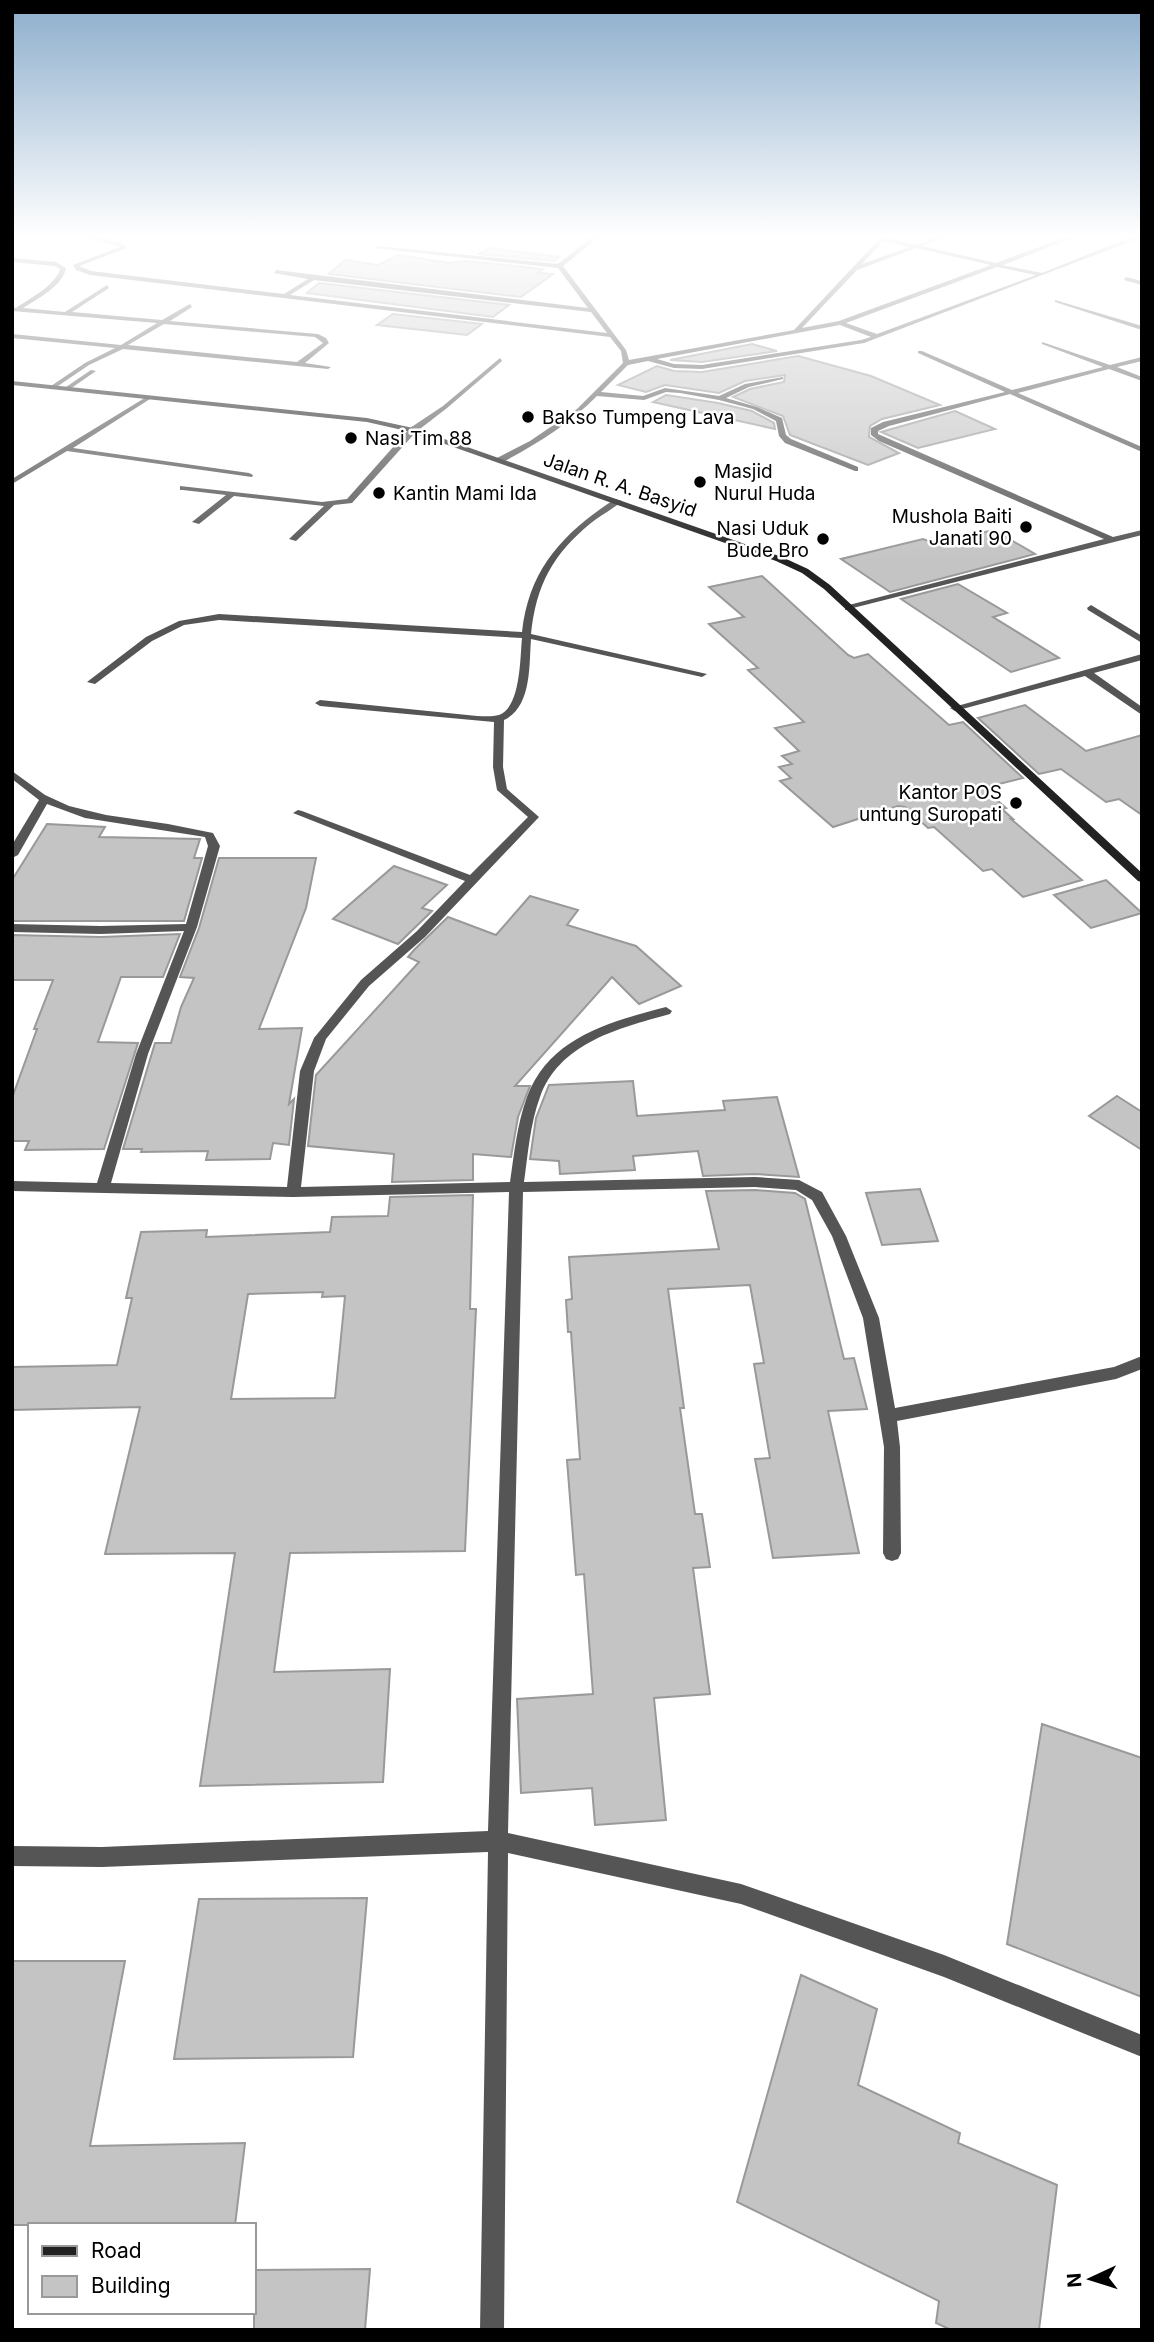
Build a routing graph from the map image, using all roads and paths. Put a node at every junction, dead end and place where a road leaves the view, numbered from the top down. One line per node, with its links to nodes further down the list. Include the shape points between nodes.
1 (84, 343): 8 (street)
2 (127, 343): 8 (street)
3 (326, 343): 15 (street)
4 (618, 343): 14 (street)
5 (728, 343): 11 (street)
6 (841, 343): 11 (street, via 702,367)
7 (1044, 343): 16 (street)
8 (121, 347): 10 (street); 15 (street)
9 (920, 352): 23 (street)
10 (108, 355): 21 (street); 22 (street)
11 (646, 358): 14 (street)
12 (1142, 359): 16 (street)
13 (500, 360): 27 (street)
14 (626, 363): 24 (street)
15 (299, 364): 17 (street)
16 (1107, 366): 19 (street); 23 (street)
17 (328, 368)
18 (781, 378): 26 (street, via 747,385)
19 (1142, 379)
20 (12, 383): 21 (main road, Jalan R. A. Basyid)
21 (53, 387): 22 (main road, Jalan R. A. Basyid)
22 (68, 388): 25 (main road, Jalan R. A. Basyid)
23 (1013, 391): 29 (street); 41 (street, via 886,424 874,430 874,435)
24 (596, 394): 26 (street, via 644,398 665,390); 30 (street, via 560,425)
25 (148, 398): 27 (main road, Jalan R. A. Basyid, via 367,420); 28 (street)
26 (720, 398): 31 (street, via 770,414 779,420 788,441)
27 (413, 430): 30 (main road, Jalan R. A. Basyid); 37 (street, via 349,501)
28 (67, 449): 32 (street); 33 (street)
29 (1142, 450)
30 (500, 460): 36 (main road, Jalan R. A. Basyid)
31 (855, 469)
32 (250, 475)
33 (12, 482)
34 (183, 488): 35 (street)
35 (232, 494): 37 (street); 38 (street)
36 (618, 501): 42 (main road, Jalan R. A. Basyid, via 805,571); 44 (street, via 595,515 554,553 535,588)
37 (331, 504): 40 (street)
38 (197, 522)
39 (1142, 532): 41 (street)
40 (293, 539)
41 (1110, 539): 42 (street)
42 (848, 608): 51 (main road, Jalan R. A. Basyid)
43 (1091, 608): 45 (street)
44 (526, 635): 48 (street); 49 (street, via 219,617 182,623 149,639); 53 (street, via 520,694 513,710)
45 (1142, 640)
46 (1142, 657): 47 (street)
47 (1086, 672): 51 (street); 52 (street)
48 (702, 674)
49 (92, 682)
50 (320, 703): 53 (street)
51 (955, 708): 58 (main road, Jalan R. A. Basyid)
52 (1142, 712)
53 (499, 719): 59 (street, via 502,790 534,817)
54 (12, 774): 55 (street)
55 (44, 800): 57 (street); 60 (street, via 79,814 209,835 214,846)
56 (298, 813): 59 (street)
57 (12, 855)
58 (1142, 879)
59 (472, 880): 66 (street, via 365,984 320,1038 307,1071)
60 (191, 927): 61 (street); 65 (street, via 142,1054)
61 (12, 928)
62 (666, 1011): 64 (street, via 616,1024 574,1042 552,1064 534,1094)
63 (12, 1186): 65 (street)
64 (516, 1186): 66 (street); 68 (street, via 755,1182 799,1185 817,1196 830,1216 871,1318); 70 (street)
65 (102, 1188): 66 (street)
66 (293, 1192)
67 (1142, 1362): 68 (street, via 1116,1373)
68 (888, 1416): 69 (street)
69 (892, 1553)
70 (498, 1841): 71 (street, via 102,1857); 72 (street, via 741,1894 944,1966); 73 (street)
71 (12, 1856)
72 (1142, 2046)
73 (492, 2330)

